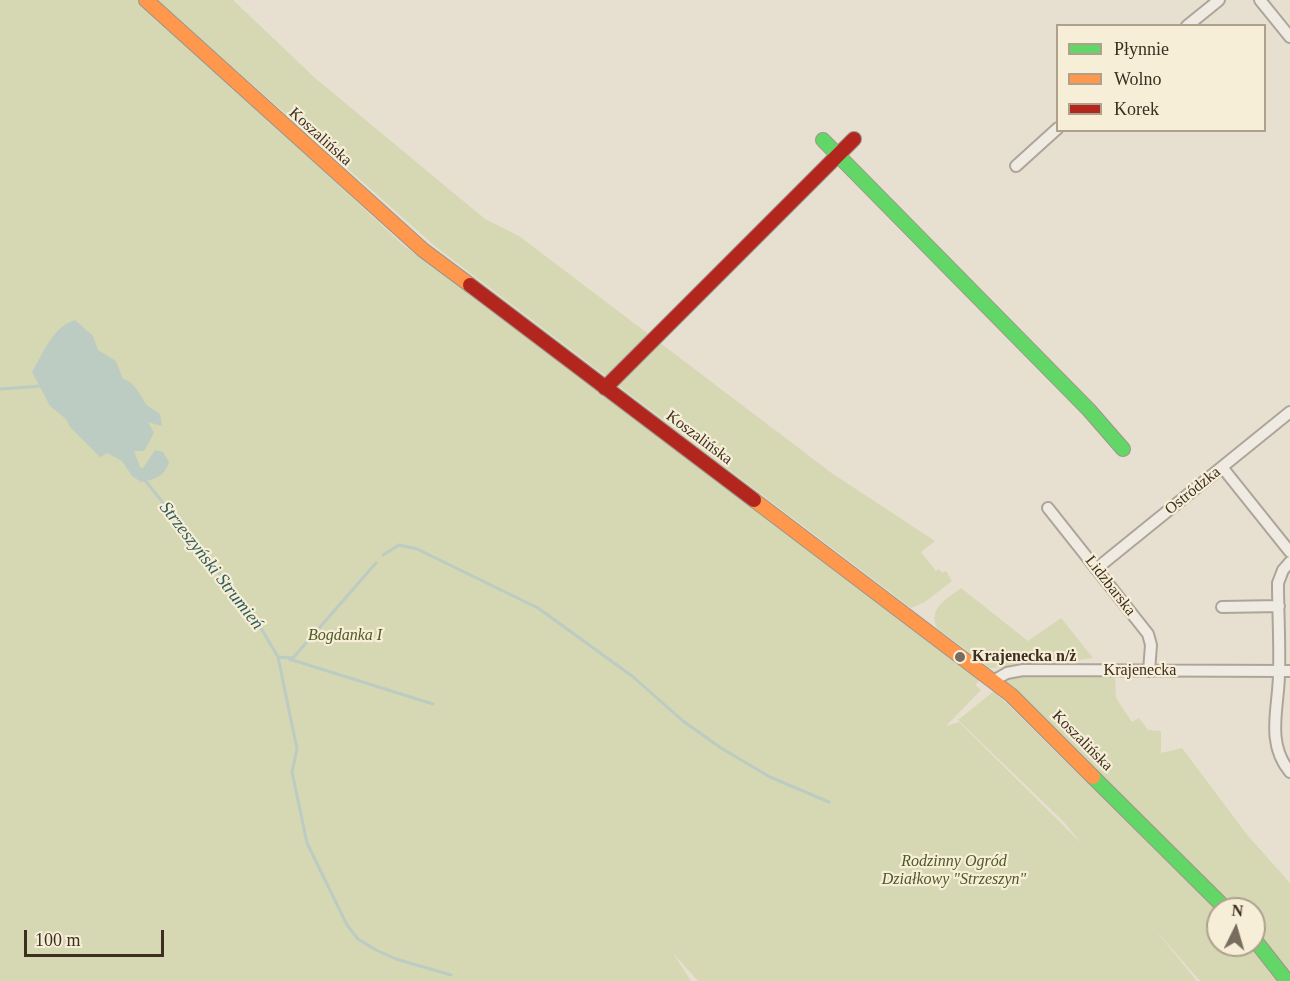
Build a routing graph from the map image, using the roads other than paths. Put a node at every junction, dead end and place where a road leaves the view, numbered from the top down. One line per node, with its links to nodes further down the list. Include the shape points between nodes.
1 (146, 0): 11 (street, Koszalińska, via 390,222)
2 (1219, 0): 4 (street)
3 (1260, 0): 5 (street)
4 (1189, 24)
5 (1290, 37)
6 (1056, 130): 10 (street)
7 (854, 139): 9 (street)
8 (823, 140): 9 (street)
9 (838, 154): 11 (street); 13 (street)
10 (1016, 166)
11 (605, 388): 23 (street, Koszalińska)
12 (1290, 412): 14 (street, Ostródzka)
13 (1123, 449)
14 (1222, 468): 16 (street); 18 (street, Ostródzka)
15 (1048, 508): 18 (street, Lidzbarska)
16 (1290, 552)
17 (1290, 562): 19 (street, via 1279,578)
18 (1096, 569): 21 (street, Lidzbarska, via 1148,634)
19 (1279, 606): 20 (street); 22 (street)
20 (1222, 607)
21 (1149, 671): 22 (street, Krajenecka); 23 (street, Krajenecka, via 1018,671)
22 (1285, 671): 24 (street, via 1275,705 1275,734 1281,759)
23 (993, 681): 25 (street, Koszalińska, via 1043,725)
24 (1290, 772)
25 (1214, 897)
26 (1266, 954): 27 (street)
27 (1287, 981)

